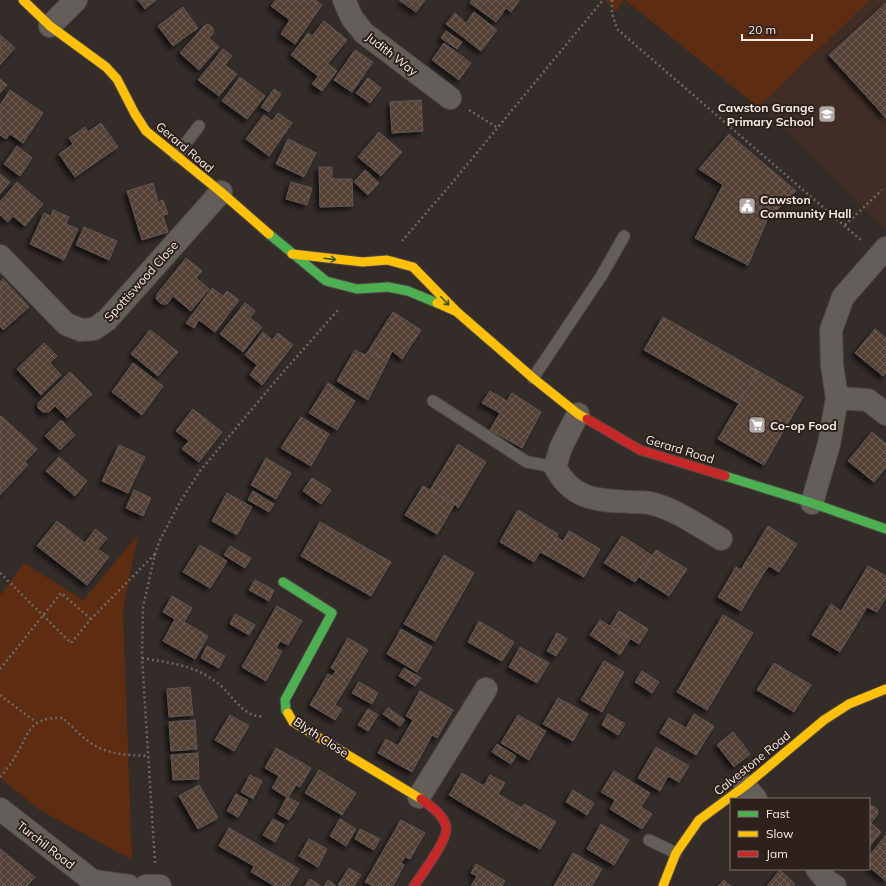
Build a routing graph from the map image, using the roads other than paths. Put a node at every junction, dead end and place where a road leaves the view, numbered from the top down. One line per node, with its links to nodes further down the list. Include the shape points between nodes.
1 (23, 0): 4 (street, Gerard Road)
2 (76, 0): 4 (street)
3 (344, 0): 5 (street, Judith Way, via 352,18 364,33)
4 (50, 26): 7 (street, Gerard Road, via 106,67 117,79 146,131)
5 (450, 98)
6 (199, 126): 7 (lane)
7 (176, 156): 8 (street, Gerard Road)
8 (221, 192): 11 (street, Gerard Road); 12 (street, Spottiswood Close, via 107,320 94,329 81,330 66,324)
9 (624, 236): 14 (lane, via 602,275)
10 (882, 252): 15 (street, via 843,297 831,330 832,365)
11 (292, 254): 13 (street, Gerard Road, via 326,281 358,289 388,287 408,291); 13 (street, Gerard Road, one-way to 13, via 363,262 387,260 413,267)
12 (0, 256)
13 (457, 312): 14 (street, Gerard Road)
14 (533, 378): 17 (street, Gerard Road)
15 (837, 398): 18 (street, via 868,400); 20 (street, via 830,444)
16 (432, 401): 19 (lane, via 527,462)
17 (578, 414): 19 (street, via 561,448); 20 (street, Gerard Road, via 640,450)
18 (886, 414)
19 (555, 467): 22 (street, via 570,488 587,497 649,503 669,510)
20 (812, 503): 21 (street, Gerard Road)
21 (886, 529)
22 (722, 539)
23 (283, 582): 27 (street, Blyth Close, via 332,613 285,700 286,711 294,722)
24 (486, 689): 27 (street)
25 (886, 689): 26 (street, Calvestone Road, via 849,704 824,720)
26 (750, 792): 28 (street, Calvestone Road)
27 (419, 797): 39 (street, Blyth Close, via 440,815 447,827 445,839)
28 (739, 798)
29 (730, 803): 32 (street, Calvestone Road, via 699,820)
30 (0, 809): 34 (street, Turchil Road)
31 (649, 840): 32 (lane)
32 (676, 853): 40 (street, Calvestone Road)
33 (818, 870): 41 (street)
34 (97, 883): 35 (street, Turchil Road)
35 (129, 886)
36 (146, 886): 37 (street)
37 (157, 886): 38 (street)
38 (160, 886)
39 (414, 886)
40 (663, 886)
41 (835, 886)

